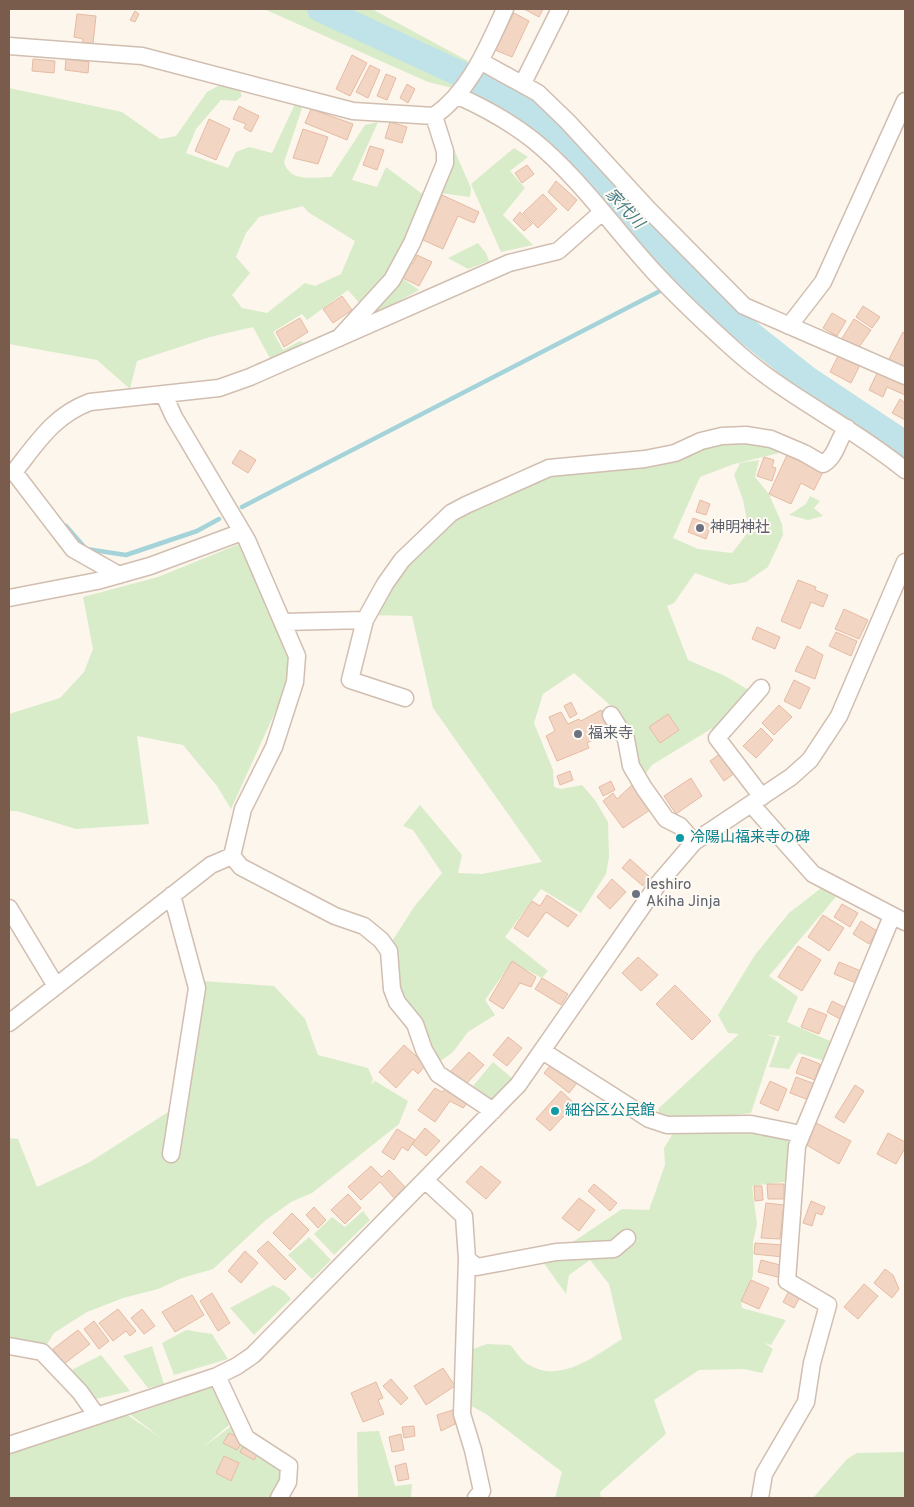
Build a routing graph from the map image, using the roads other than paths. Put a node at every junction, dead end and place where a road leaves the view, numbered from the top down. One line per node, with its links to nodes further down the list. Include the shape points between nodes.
1 (505, 9): 4 (street)
2 (560, 9): 5 (street)
3 (9, 46): 8 (street, via 142,56 352,111)
4 (478, 63): 5 (street); 6 (street)
5 (522, 83): 10 (street, via 538,93 568,122 744,306)
6 (461, 91): 8 (street); 9 (street, via 533,141)
7 (905, 101): 10 (street, via 822,282)
8 (434, 116): 11 (street, via 445,150 445,163 412,243 392,280)
9 (601, 213): 11 (street, via 558,251 509,263); 14 (street, via 656,274 740,355)
10 (789, 326): 12 (street)
11 (338, 339): 13 (street, via 219,388)
12 (905, 376)
13 (164, 396): 16 (street); 18 (street, via 90,402 72,408 47,430 14,472 73,549)
14 (847, 428): 15 (street); 20 (street, via 840,436 832,459 823,464 771,440 746,435 701,441 675,453 646,459 549,468 451,513 402,560)
15 (905, 470)
16 (242, 532): 18 (street); 21 (street)
17 (905, 562): 25 (street, via 839,716 825,740 802,769)
18 (119, 574): 19 (street)
19 (9, 598)
20 (364, 620): 21 (street); 23 (street, via 350,680)
21 (283, 622): 27 (street, via 297,656 296,682 274,747 243,809)
22 (761, 688): 25 (street, via 717,738)
23 (405, 698)
24 (611, 715): 26 (street, via 626,739 631,766 644,788 666,819 680,826)
25 (756, 800): 26 (street); 30 (street, via 813,874)
26 (694, 842): 33 (street, via 658,884)
27 (232, 856): 28 (street, via 211,865); 34 (street, via 241,867 335,916 364,926 381,940 389,951 392,989 397,1002 415,1024 424,1050 438,1074)
28 (172, 895): 31 (street); 36 (street, via 197,988)
29 (9, 908): 31 (street)
30 (899, 919): 35 (street)
31 (56, 986): 32 (street)
32 (9, 1023)
33 (544, 1052): 34 (street); 35 (street, via 649,1119 666,1125 751,1124)
34 (493, 1111): 37 (street)
35 (802, 1134): 46 (street, via 797,1146 787,1281 828,1305 812,1363 806,1402 764,1474)
36 (171, 1154)
37 (425, 1180): 39 (street, via 464,1216); 41 (street, via 254,1354)
38 (626, 1238): 39 (street, via 614,1249 556,1252 477,1267)
39 (467, 1259): 45 (street, via 462,1414 482,1491)
40 (9, 1346): 42 (street, via 42,1352 80,1392)
41 (217, 1376): 42 (street); 44 (street, via 246,1438 289,1466 288,1482)
42 (97, 1416): 43 (street)
43 (9, 1445)
44 (279, 1498)
45 (476, 1498)
46 (760, 1498)

